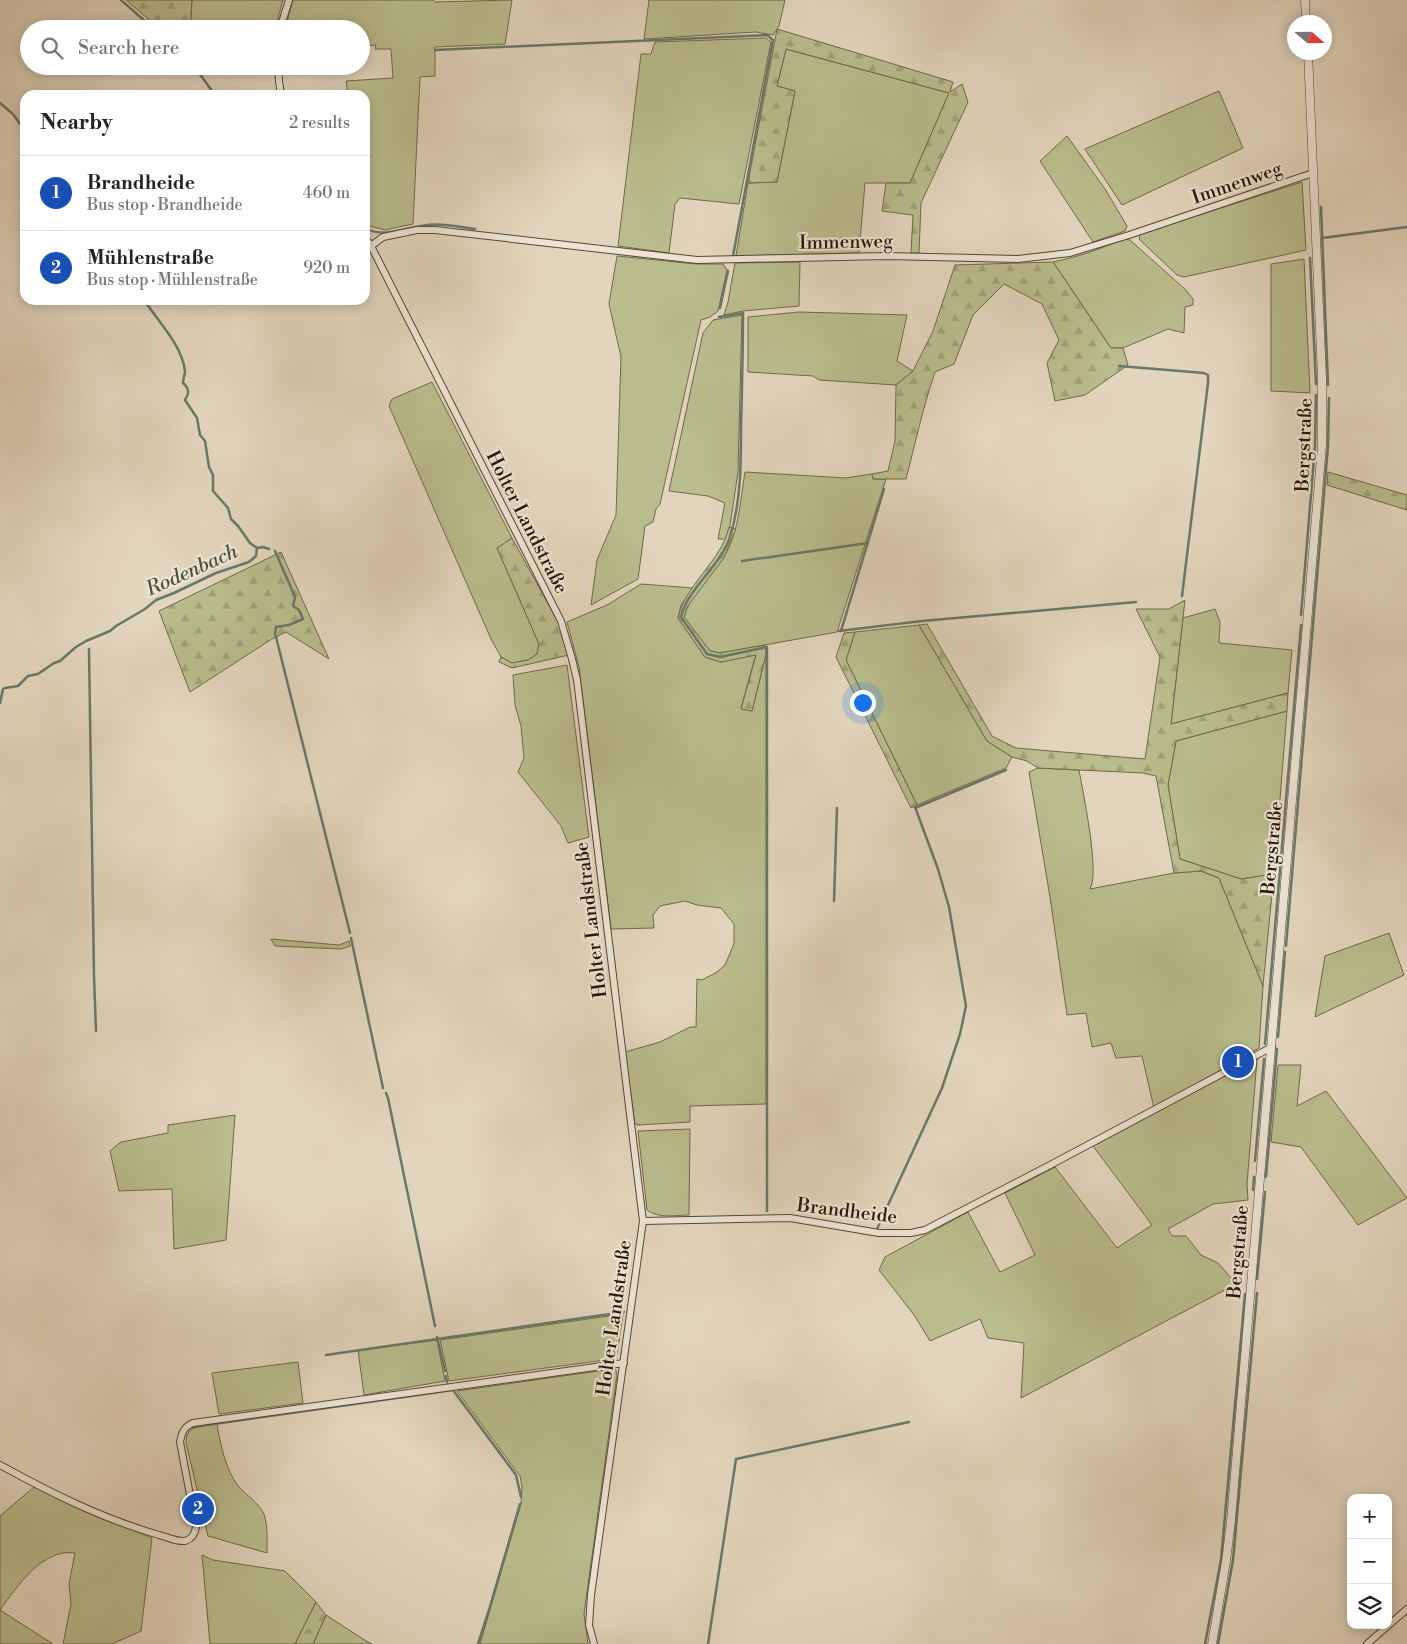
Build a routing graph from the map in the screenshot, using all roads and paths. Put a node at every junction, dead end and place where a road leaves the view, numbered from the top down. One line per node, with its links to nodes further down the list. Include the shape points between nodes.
1 (289, 0): 4 (street)
2 (1306, 0): 3 (street)
3 (1306, 15)
4 (283, 20)
5 (1308, 60): 8 (street, Bergstraße)
6 (278, 75): 7 (street)
7 (281, 90)
8 (1313, 173): 9 (street, Immenweg, via 1070,253 1018,259 886,256 697,260 435,230 383,237); 10 (street, Bergstraße, via 1322,446)
9 (371, 246): 11 (street, Holter Landstraße, via 561,621 572,659)
10 (1272, 1047): 11 (street, Brandheide, via 925,1230 879,1233 790,1218); 16 (street, Bergstraße, via 1226,1561)
11 (643, 1221): 12 (street, Holter Landstraße)
12 (624, 1363): 13 (street, via 193,1422 182,1432 180,1442 196,1527 196,1533 186,1541 140,1530 86,1508); 15 (street, Holter Landstraße, via 591,1595 589,1625)
13 (0, 1465)
14 (1407, 1608): 17 (street)
15 (594, 1644)
16 (1212, 1644)
17 (1367, 1644)

